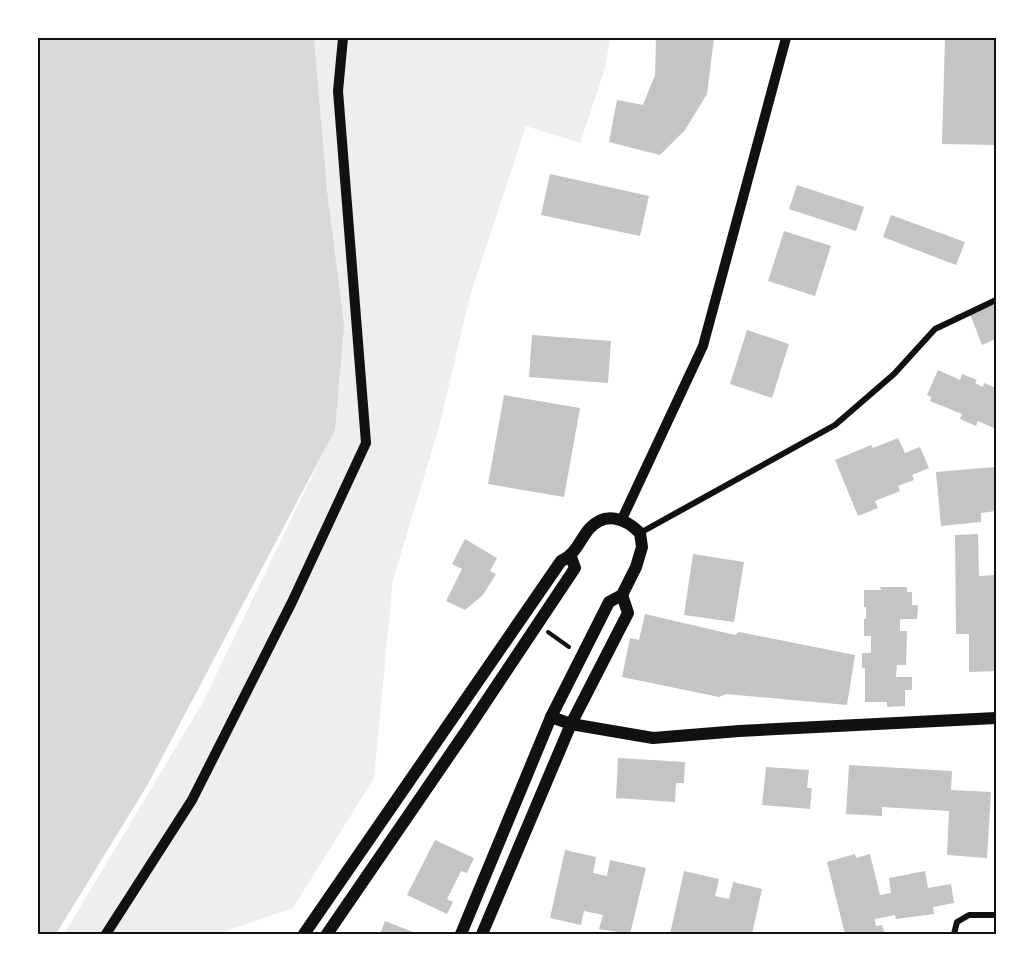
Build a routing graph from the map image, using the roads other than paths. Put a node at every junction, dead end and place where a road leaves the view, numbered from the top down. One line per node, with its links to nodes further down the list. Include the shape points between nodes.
1 (343, 38): 12 (street, via 338,91 366,443 292,602 192,800)
2 (786, 38): 4 (street, via 703,346)
3 (996, 300): 5 (street, via 935,329 894,374 835,425)
4 (622, 519): 5 (main road); 6 (main road, via 610,518 590,528)
5 (640, 533): 7 (main road, via 640,557)
6 (572, 557): 13 (main road, via 561,561); 14 (main road, via 575,568 538,625)
7 (622, 595): 8 (main road, via 609,602); 10 (main road, via 628,613)
8 (551, 717): 10 (main road); 15 (main road)
9 (996, 718): 10 (main road, via 653,738)
10 (571, 724): 16 (main road)
11 (996, 915): 17 (street, via 969,915 957,922)
12 (106, 934)
13 (304, 934)
14 (327, 934)
15 (461, 934)
16 (482, 934)
17 (954, 934)

